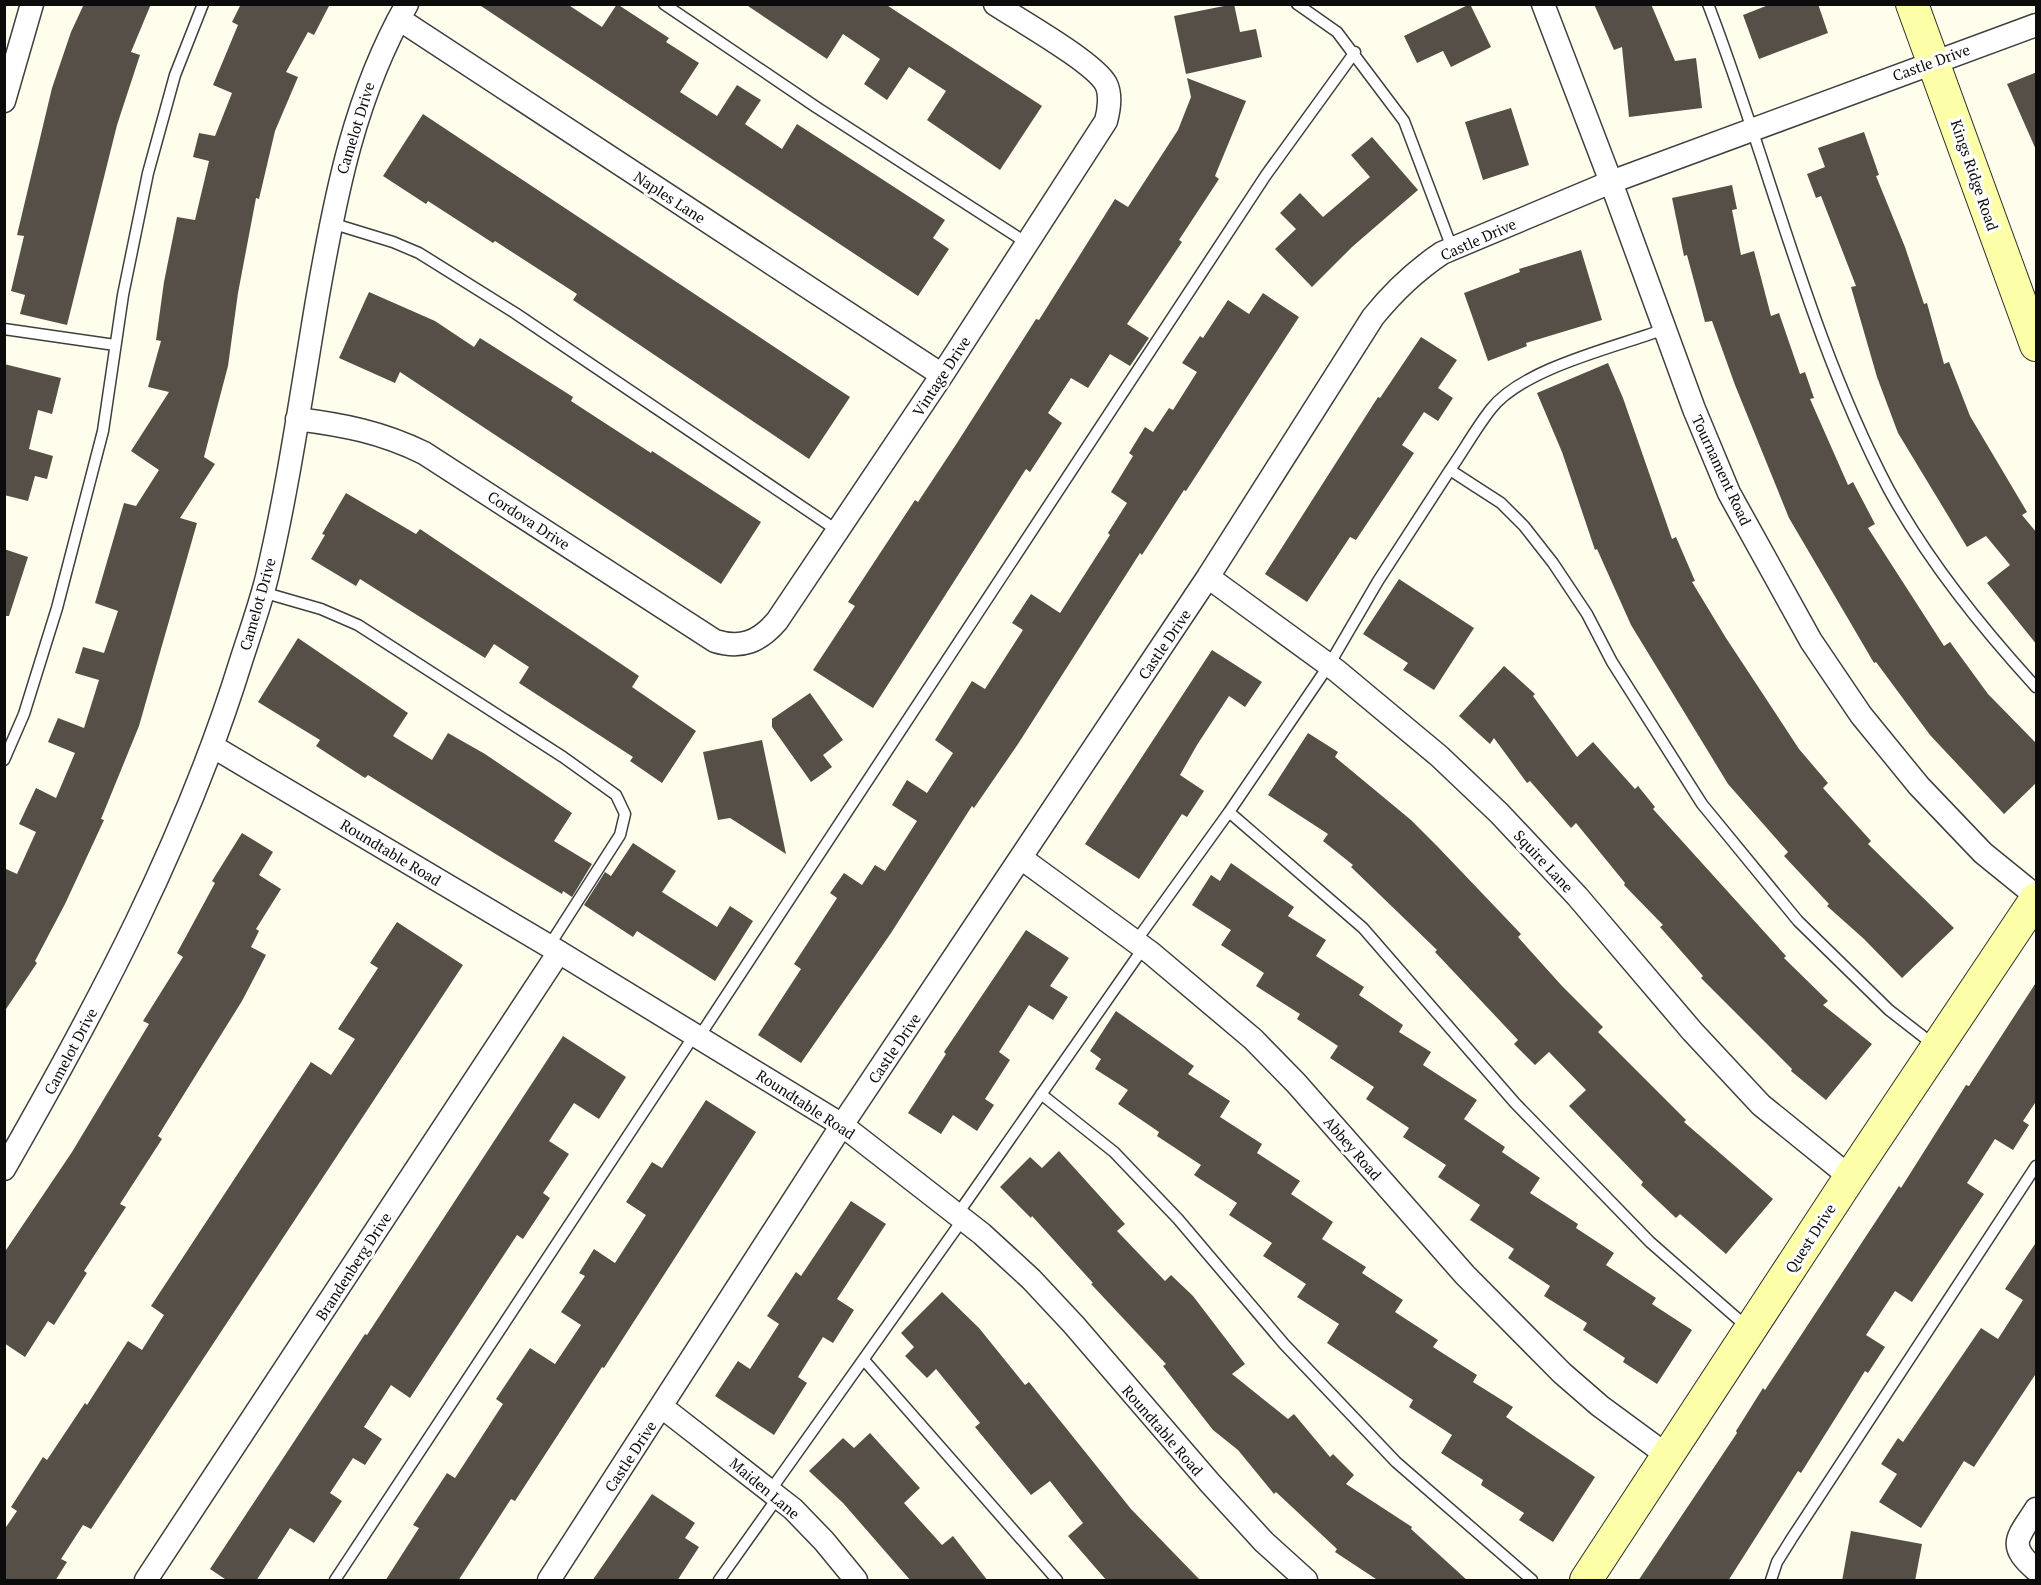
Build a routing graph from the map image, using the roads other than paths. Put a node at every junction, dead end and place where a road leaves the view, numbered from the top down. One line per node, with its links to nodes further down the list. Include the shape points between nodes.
1 (32, 4): 13 (street)
2 (203, 4): 21 (lane, via 175,75 148,173)
3 (664, 4): 17 (lane, via 825,114)
4 (995, 4): 17 (street, Vintage Drive, via 1092,69 1107,85 1106,121)
5 (1298, 4): 11 (lane, via 1337,32)
6 (1543, 4): 15 (street, Tournament Road)
7 (1708, 4): 14 (lane)
8 (1912, 4): 12 (street, Kings Ridge Road)
9 (403, 12): 16 (street, Camelot Drive, via 367,85); 23 (street, Naples Lane)
10 (2037, 24): 12 (street, Castle Drive)
11 (1355, 52): 18 (lane, via 1404,120); 39 (lane, via 1266,175)
12 (1935, 60): 14 (street, Castle Drive); 22 (street, Kings Ridge Road)
13 (4, 101)
14 (1752, 129): 15 (street, Castle Drive); 31 (lane, via 1841,387 1889,489 1950,586)
15 (1611, 182): 18 (street, Castle Drive); 20 (street, Tournament Road)
16 (330, 223): 24 (street, Camelot Drive); 26 (lane, via 419,253 515,313)
17 (1027, 243): 23 (street, Vintage Drive)
18 (1452, 248): 27 (street, Castle Drive, via 1417,270 1373,317)
19 (4, 329): 21 (lane)
20 (1665, 329): 25 (lane, via 1536,374 1513,387 1491,408); 36 (street, Tournament Road, via 1729,493 1835,680 1919,786 1983,854)
21 (116, 345): 33 (lane, via 103,431 57,608 24,714)
22 (2037, 345)
23 (942, 375): 26 (street, Vintage Drive)
24 (297, 419): 28 (street, Camelot Drive, via 288,479); 29 (street, Cordova Drive, via 360,428 424,453 715,641 730,646)
25 (1450, 471): 30 (lane); 40 (lane, via 1501,503 1553,563 1702,804 1798,921 1889,1010)
26 (838, 531): 29 (street, Vintage Drive, via 777,621)
27 (1208, 577): 30 (street, Squire Lane); 35 (street, Castle Drive)
28 (262, 592): 32 (street, Camelot Drive); 38 (lane, via 321,609 358,625 616,795 625,814 620,835)
29 (750, 643)
30 (1329, 665): 34 (lane); 45 (street, Squire Lane, via 1499,813 1761,1105)
31 (2037, 687)
32 (212, 746): 38 (street, Roundtable Road); 44 (street, Camelot Drive, via 151,897)
33 (4, 760)
34 (1230, 812): 37 (lane); 47 (lane, via 1363,928 1515,1103 1650,1242)
35 (1021, 858): 37 (street, Abbey Road); 42 (street, Castle Drive)
36 (2037, 897): 40 (street, Quest Drive)
37 (1140, 944): 41 (lane); 50 (street, Abbey Road, via 1253,1039 1465,1275 1562,1373)
38 (554, 949): 39 (street, Roundtable Road); 54 (street, Brandenberg Drive)
39 (697, 1036): 42 (street, Roundtable Road); 55 (lane)
40 (1937, 1047): 45 (street, Quest Drive)
41 (1041, 1094): 46 (lane); 61 (lane, via 1114,1152 1178,1219 1284,1344 1396,1462)
42 (842, 1125): 46 (street, Roundtable Road); 49 (street, Castle Drive)
43 (2037, 1166): 63 (lane, via 1792,1538)
44 (4, 1169)
45 (1850, 1177): 47 (street, Quest Drive)
46 (960, 1217): 48 (lane); 60 (street, Roundtable Road, via 1031,1279 1210,1483)
47 (1750, 1329): 50 (street, Quest Drive)
48 (864, 1360): 51 (lane); 59 (lane)
49 (662, 1407): 51 (street, Maiden Lane); 56 (street, Castle Drive)
50 (1668, 1456): 62 (street, Quest Drive)
51 (774, 1494): 57 (lane); 58 (street, Maiden Lane, via 824,1541)
52 (2037, 1509): 53 (street, via 2017,1545)
53 (2028, 1563)
54 (146, 1581)
55 (335, 1581)
56 (549, 1581)
57 (719, 1581)
58 (856, 1581)
59 (1057, 1581)
60 (1306, 1581)
61 (1532, 1581)
62 (1586, 1581)
63 (1771, 1581)

